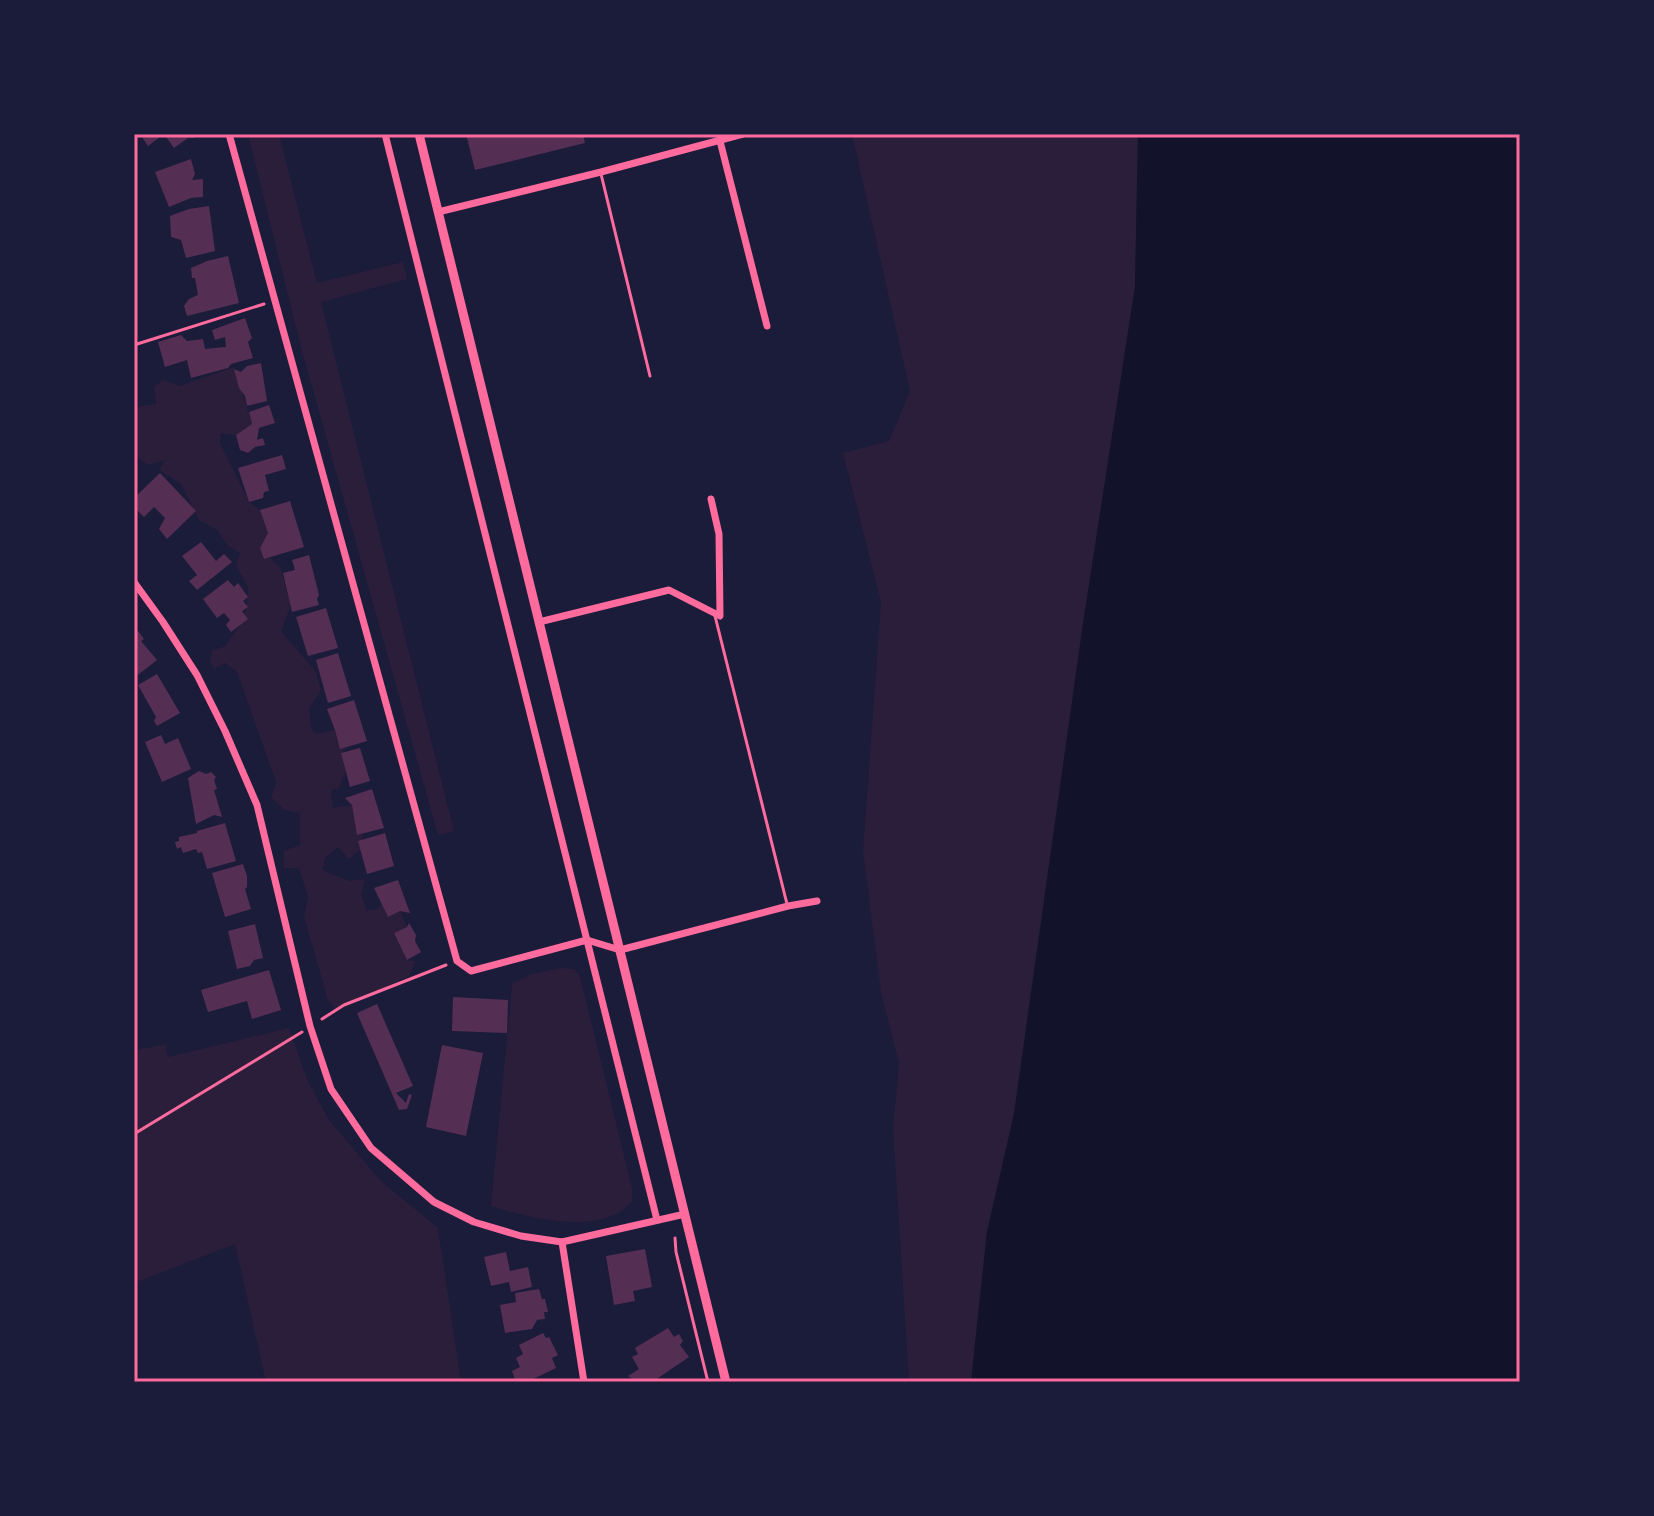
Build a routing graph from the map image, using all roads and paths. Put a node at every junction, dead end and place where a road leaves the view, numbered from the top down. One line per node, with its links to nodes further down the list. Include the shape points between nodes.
1 (229, 134): 8 (street)
2 (385, 134): 18 (street)
3 (419, 134): 7 (street)
4 (743, 134): 5 (street)
5 (720, 141): 6 (street); 9 (street)
6 (601, 172): 7 (street); 11 (lane)
7 (438, 212): 15 (street)
8 (275, 301): 10 (path); 20 (street)
9 (767, 326)
10 (134, 345)
11 (650, 376)
12 (711, 499): 14 (street, via 719,534 720,616)
13 (134, 582): 21 (street, via 197,675 257,805)
14 (714, 613): 15 (street, via 669,590); 17 (lane)
15 (539, 622): 19 (street)
16 (817, 901): 17 (street)
17 (788, 906): 19 (street)
18 (587, 940): 19 (street); 20 (street, via 471,971); 24 (street)
19 (620, 950): 23 (street)
20 (457, 961): 21 (path, via 344,1005)
21 (310, 1026): 22 (path); 26 (street, via 331,1089 371,1148 434,1202 474,1222)
22 (134, 1134)
23 (685, 1214): 24 (street); 29 (street)
24 (657, 1220): 26 (street)
25 (675, 1238): 28 (path)
26 (562, 1242): 27 (street)
27 (584, 1382)
28 (708, 1382)
29 (726, 1382)

